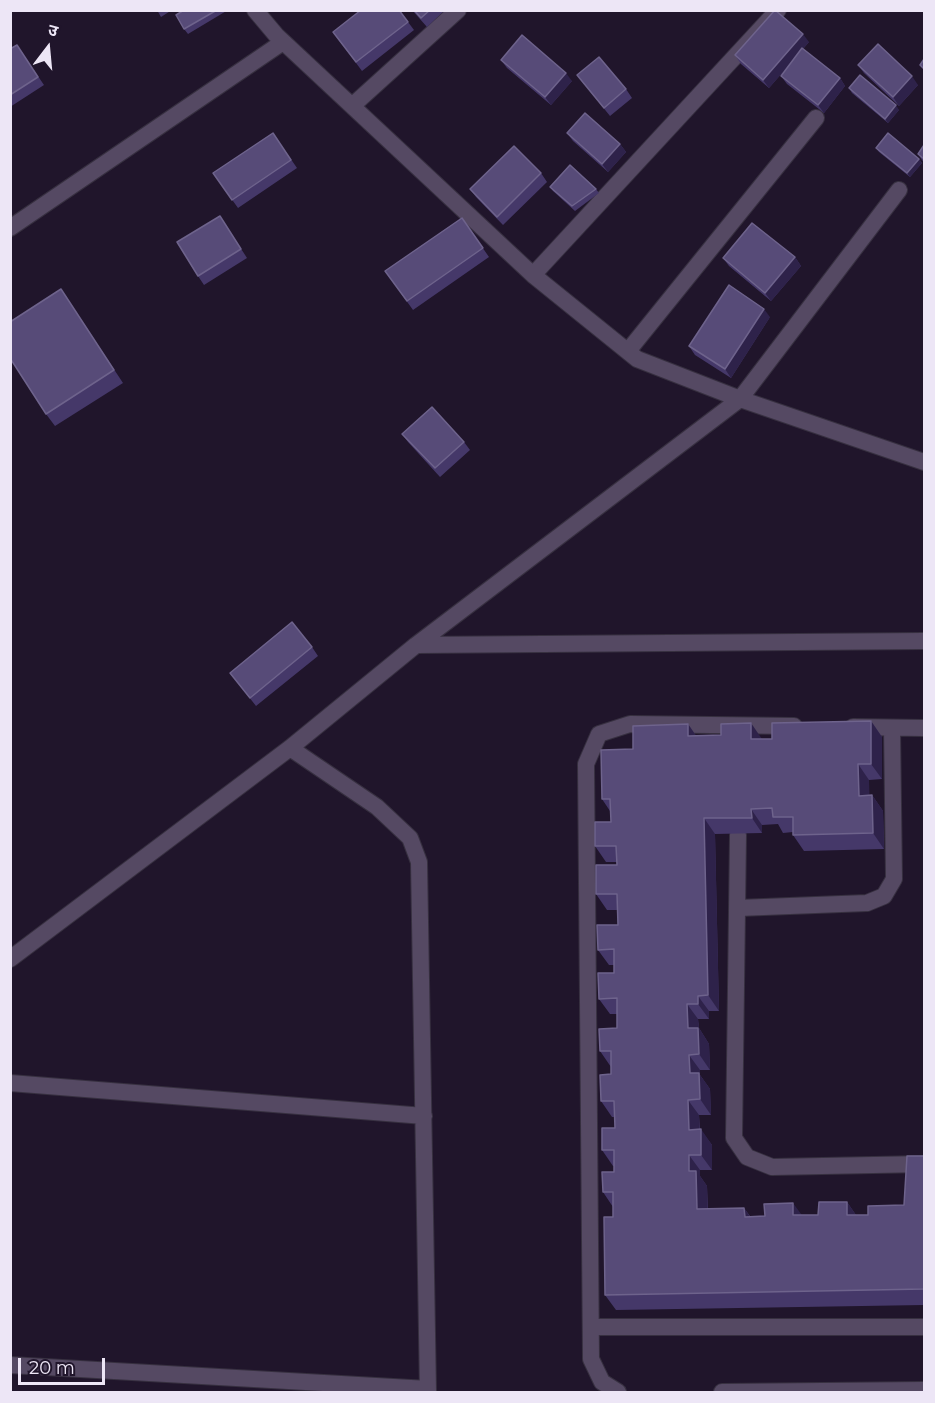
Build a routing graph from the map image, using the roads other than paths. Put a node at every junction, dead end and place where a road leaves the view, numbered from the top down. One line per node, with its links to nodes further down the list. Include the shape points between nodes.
1 (255, 10): 4 (street)
2 (458, 10): 5 (street)
3 (778, 10): 9 (street)
4 (283, 42): 5 (street); 8 (street)
5 (352, 106): 9 (street)
6 (816, 118): 10 (street)
7 (899, 190): 11 (street)
8 (10, 228)
9 (533, 275): 10 (street)
10 (628, 351): 11 (street)
11 (740, 399): 12 (street); 14 (street)
12 (924, 462)
13 (924, 641): 14 (street)
14 (416, 645): 19 (street)
15 (809, 727): 27 (street, via 630,724 599,734 586,764)
16 (832, 727): 17 (street)
17 (892, 728): 18 (street); 21 (street, via 894,879 884,896 867,903)
18 (924, 728)
19 (290, 748): 22 (street); 24 (street, via 377,807 410,838 419,862)
20 (738, 835): 21 (street)
21 (738, 908): 25 (street, via 734,1138 747,1157 772,1167)
22 (10, 959)
23 (10, 1083): 24 (street)
24 (424, 1116): 30 (street)
25 (924, 1164)
26 (924, 1327): 27 (street)
27 (591, 1328): 31 (street, via 591,1359 602,1383)
28 (10, 1365): 30 (street)
29 (924, 1390): 32 (street)
30 (428, 1391)
31 (618, 1392)
32 (722, 1392)

